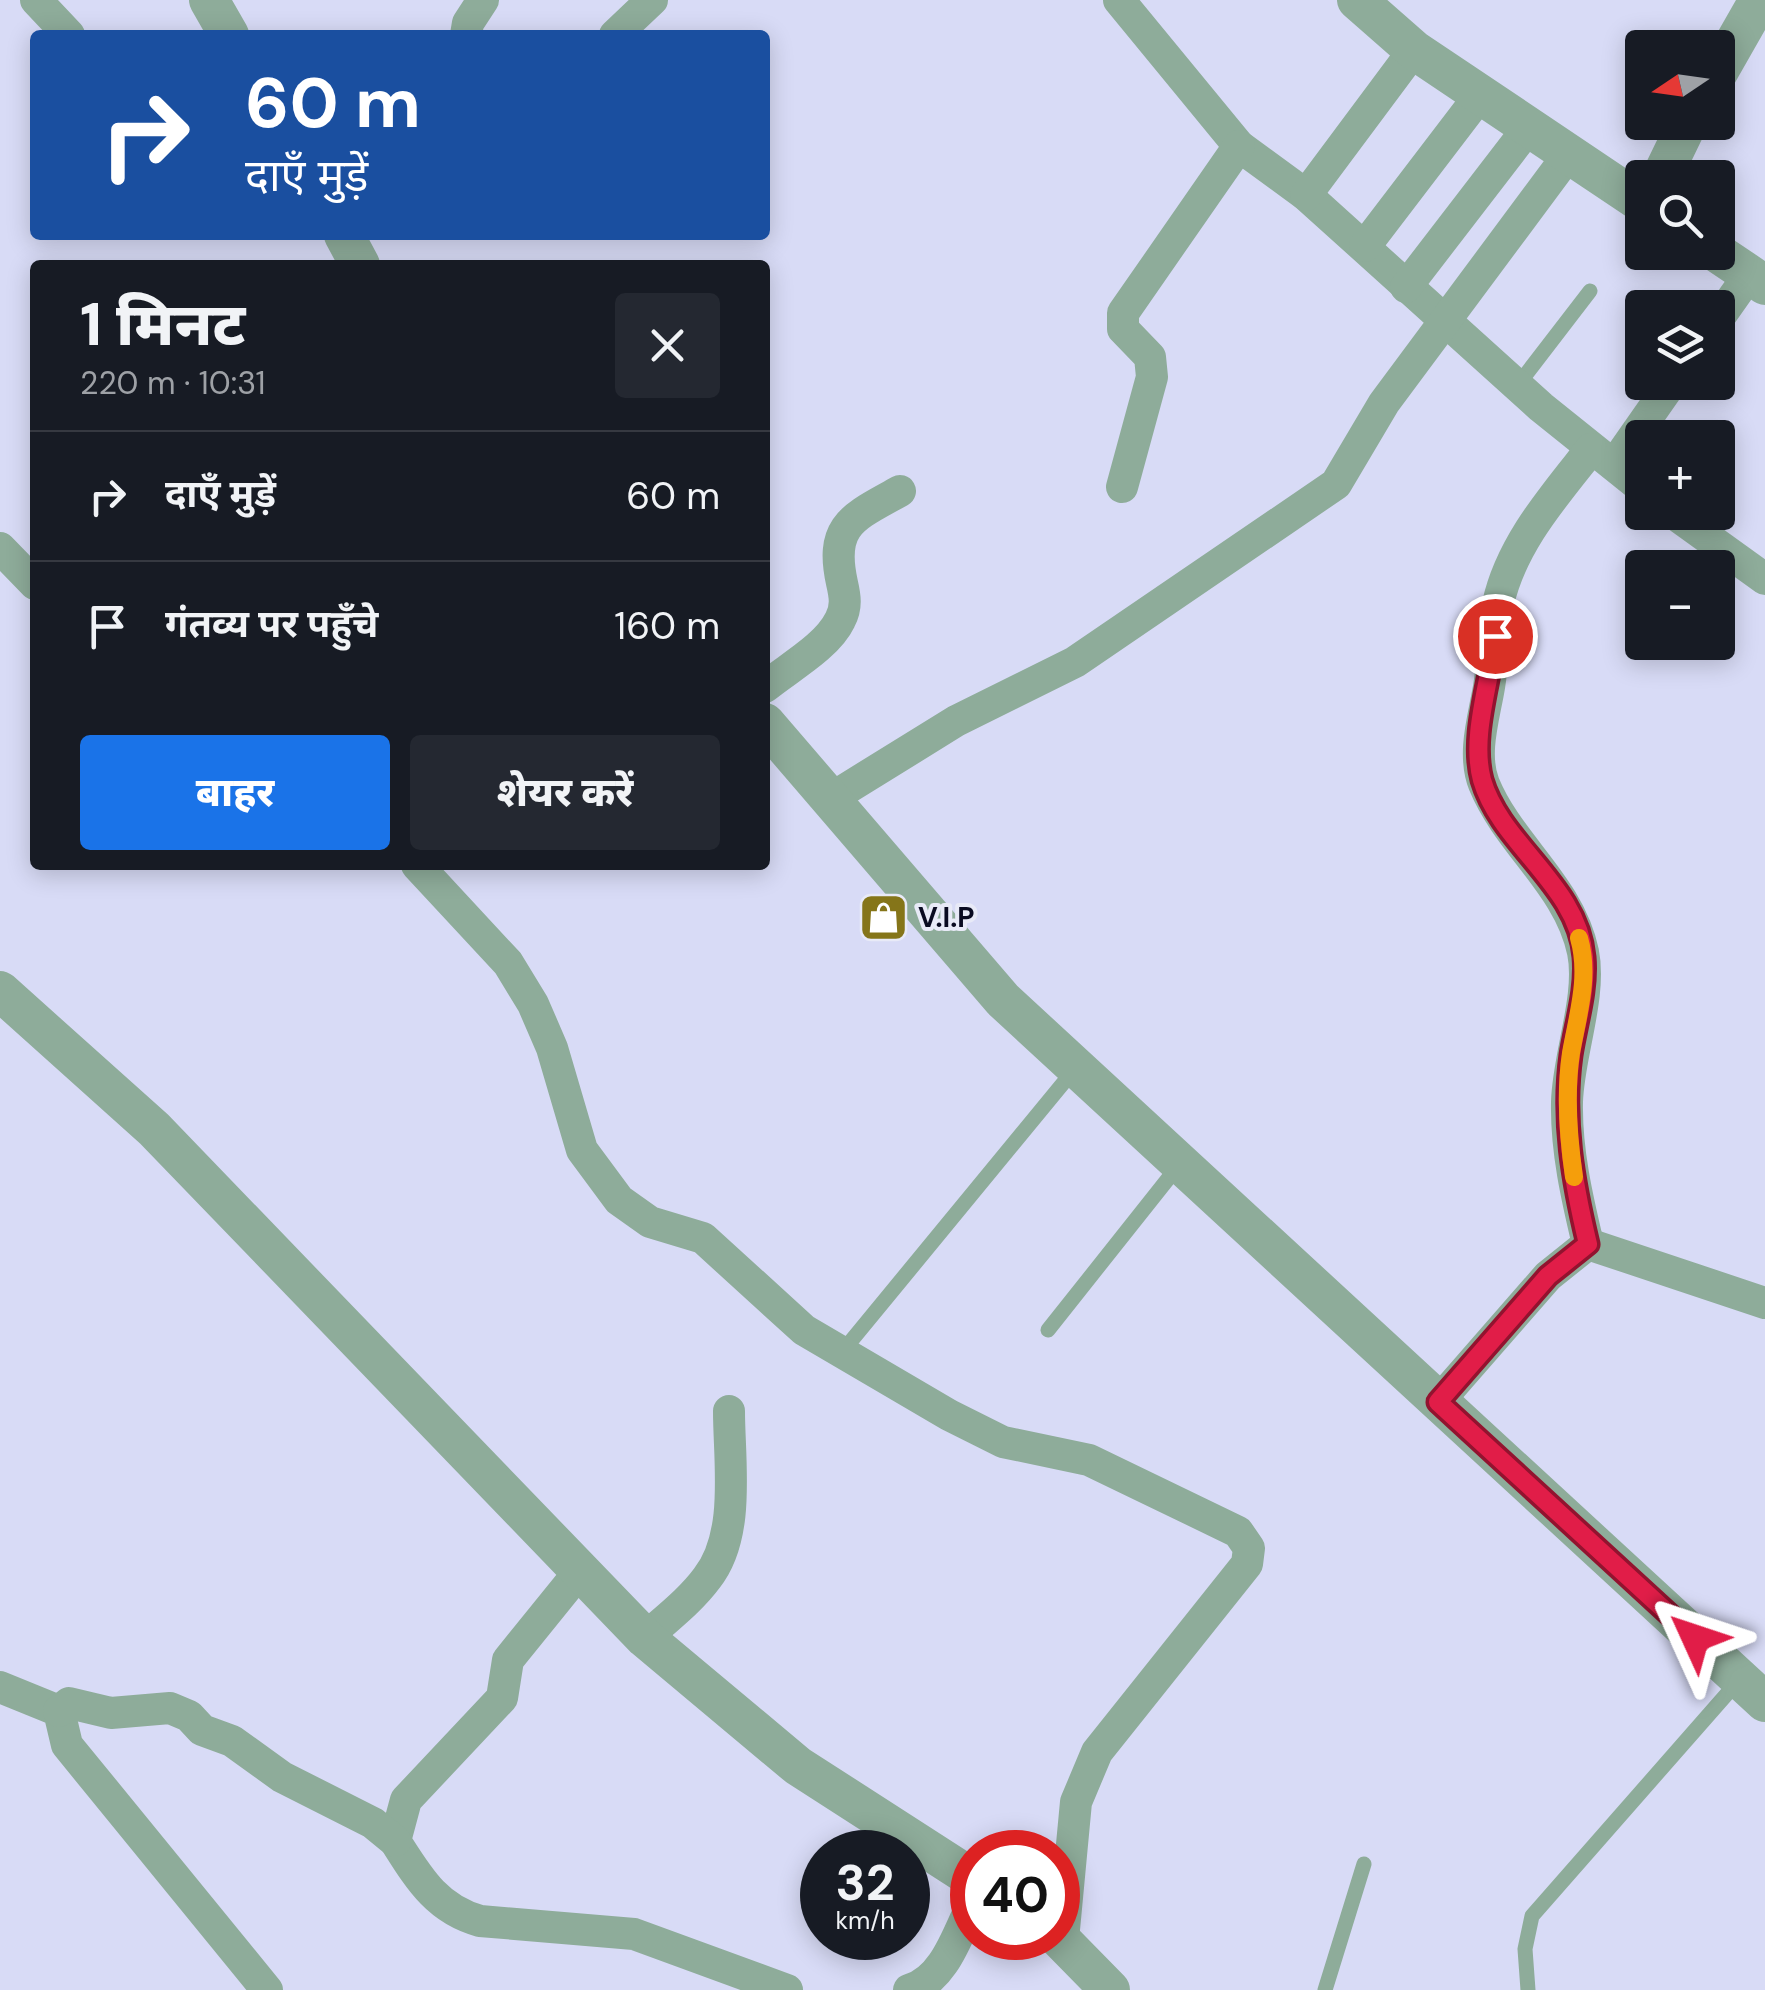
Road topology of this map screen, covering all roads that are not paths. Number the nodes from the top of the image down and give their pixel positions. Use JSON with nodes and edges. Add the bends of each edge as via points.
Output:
{"nodes":[{"id":1,"x":36,"y":0,"type":"edge"},
{"id":2,"x":209,"y":0,"type":"edge"},
{"id":3,"x":483,"y":0,"type":"edge"},
{"id":4,"x":652,"y":0,"type":"edge"},
{"id":5,"x":1119,"y":0,"type":"edge"},
{"id":6,"x":1357,"y":0,"type":"edge"},
{"id":7,"x":1759,"y":0,"type":"edge"},
{"id":8,"x":64,"y":30,"type":"edge"},
{"id":9,"x":225,"y":30,"type":"edge"},
{"id":10,"x":467,"y":30,"type":"edge"},
{"id":11,"x":621,"y":30,"type":"edge"},
{"id":12,"x":1735,"y":42,"type":"edge"},
{"id":13,"x":1414,"y":50,"type":"junction"},
{"id":14,"x":1481,"y":94,"type":"junction"},
{"id":15,"x":1529,"y":127,"type":"junction"},
{"id":16,"x":1239,"y":146,"type":"junction"},
{"id":17,"x":1569,"y":154,"type":"junction"},
{"id":18,"x":1625,"y":191,"type":"edge"},
{"id":19,"x":1306,"y":196,"type":"junction"},
{"id":20,"x":330,"y":240,"type":"edge"},
{"id":21,"x":1365,"y":246,"type":"junction"},
{"id":22,"x":354,"y":253,"type":"edge"},
{"id":23,"x":1406,"y":287,"type":"junction"},
{"id":24,"x":1590,"y":291,"type":"dead end"},
{"id":25,"x":1444,"y":320,"type":"junction"},
{"id":26,"x":1517,"y":386,"type":"junction"},
{"id":27,"x":1655,"y":400,"type":"edge"},
{"id":28,"x":1602,"y":457,"type":"junction"},
{"id":29,"x":1625,"y":475,"type":"edge"},
{"id":30,"x":1122,"y":488,"type":"dead end"},
{"id":31,"x":900,"y":491,"type":"dead end"},
{"id":32,"x":1697,"y":530,"type":"edge"},
{"id":33,"x":0,"y":548,"type":"edge"},
{"id":34,"x":1765,"y":578,"type":"edge"},
{"id":35,"x":30,"y":579,"type":"edge"},
{"id":36,"x":770,"y":683,"type":"edge"},
{"id":37,"x":770,"y":728,"type":"edge"},
{"id":38,"x":830,"y":799,"type":"junction"},
{"id":39,"x":422,"y":870,"type":"edge"},
{"id":40,"x":0,"y":991,"type":"edge"},
{"id":41,"x":1076,"y":1067,"type":"junction"},
{"id":42,"x":1181,"y":1162,"type":"junction"},
{"id":43,"x":1588,"y":1244,"type":"junction"},
{"id":44,"x":1765,"y":1303,"type":"edge"},
{"id":45,"x":1048,"y":1330,"type":"dead end"},
{"id":46,"x":842,"y":1352,"type":"junction"},
{"id":47,"x":1438,"y":1402,"type":"junction"},
{"id":48,"x":728,"y":1410,"type":"dead end"},
{"id":49,"x":580,"y":1571,"type":"junction"},
{"id":50,"x":645,"y":1638,"type":"junction"},
{"id":51,"x":0,"y":1687,"type":"edge"},
{"id":52,"x":1752,"y":1690,"type":"edge"},
{"id":53,"x":59,"y":1711,"type":"junction"},
{"id":54,"x":1073,"y":1830,"type":"edge"},
{"id":55,"x":394,"y":1841,"type":"junction"},
{"id":56,"x":950,"y":1864,"type":"edge"},
{"id":57,"x":1364,"y":1864,"type":"dead end"},
{"id":58,"x":950,"y":1948,"type":"edge"},
{"id":59,"x":1080,"y":1959,"type":"edge"},
{"id":60,"x":267,"y":1990,"type":"edge"},
{"id":61,"x":786,"y":1990,"type":"edge"},
{"id":62,"x":909,"y":1990,"type":"edge"},
{"id":63,"x":1110,"y":1990,"type":"edge"},
{"id":64,"x":1325,"y":1990,"type":"edge"},
{"id":65,"x":1528,"y":1990,"type":"edge"}],
"edges":[{"from":1,"to":8,"type":"street"},
{"from":2,"to":9,"type":"street"},
{"from":3,"to":10,"type":"street"},
{"from":4,"to":11,"type":"street"},
{"from":5,"to":16,"type":"street"},
{"from":6,"to":13,"type":"street"},
{"from":7,"to":12,"type":"street"},
{"from":13,"to":14,"type":"street"},
{"from":13,"to":19,"type":"street"},
{"from":14,"to":15,"type":"street"},
{"from":14,"to":21,"type":"street"},
{"from":15,"to":17,"type":"street"},
{"from":15,"to":23,"type":"street"},
{"from":16,"to":19,"type":"street"},
{"from":16,"to":30,"type":"street","via":[[1123,313],[1124,330],[1150,357],[1152,377]]},
{"from":17,"to":18,"type":"street"},
{"from":17,"to":25,"type":"street"},
{"from":19,"to":21,"type":"street"},
{"from":20,"to":22,"type":"street"},
{"from":21,"to":23,"type":"street"},
{"from":23,"to":25,"type":"street"},
{"from":24,"to":26,"type":"lane"},
{"from":25,"to":26,"type":"street"},
{"from":25,"to":38,"type":"street","via":[[1336,484],[1076,662],[956,720]]},
{"from":26,"to":28,"type":"street"},
{"from":27,"to":28,"type":"street"},
{"from":28,"to":29,"type":"street"},
{"from":28,"to":43,"type":"street","via":[[1540,513],[1512,563],[1498,604],[1479,742],[1482,780],[1574,922],[1584,956],[1567,1104]]},
{"from":31,"to":36,"type":"street","via":[[855,516],[839,538],[846,601],[840,622]]},
{"from":32,"to":34,"type":"street"},
{"from":33,"to":35,"type":"street"},
{"from":37,"to":38,"type":"street"},
{"from":38,"to":41,"type":"street","via":[[1003,1000]]},
{"from":39,"to":46,"type":"street","via":[[508,963],[533,1004],[582,1150],[619,1200],[650,1222],[703,1238],[771,1303]]},
{"from":40,"to":49,"type":"street","via":[[154,1129]]},
{"from":41,"to":42,"type":"street"},
{"from":41,"to":46,"type":"lane"},
{"from":42,"to":45,"type":"lane"},
{"from":42,"to":47,"type":"street"},
{"from":43,"to":44,"type":"street"},
{"from":43,"to":47,"type":"street","via":[[1548,1276]]},
{"from":46,"to":54,"type":"street","via":[[1003,1442],[1090,1460],[1238,1532],[1249,1548],[1247,1564],[1097,1752],[1076,1802]]},
{"from":47,"to":52,"type":"street"},
{"from":48,"to":50,"type":"street","via":[[729,1494],[720,1554],[696,1591]]},
{"from":49,"to":50,"type":"street"},
{"from":49,"to":55,"type":"street","via":[[508,1660],[502,1698],[406,1800]]},
{"from":50,"to":56,"type":"street","via":[[798,1766]]},
{"from":51,"to":53,"type":"street"},
{"from":52,"to":65,"type":"lane","via":[[1532,1916],[1525,1950]]},
{"from":53,"to":55,"type":"street","via":[[69,1703],[111,1712],[170,1708]]},
{"from":53,"to":60,"type":"street","via":[[67,1745]]},
{"from":55,"to":61,"type":"street","via":[[439,1903],[460,1915],[634,1934]]},
{"from":57,"to":64,"type":"lane"},
{"from":58,"to":62,"type":"street","via":[[936,1976]]},
{"from":59,"to":63,"type":"street"}]}
